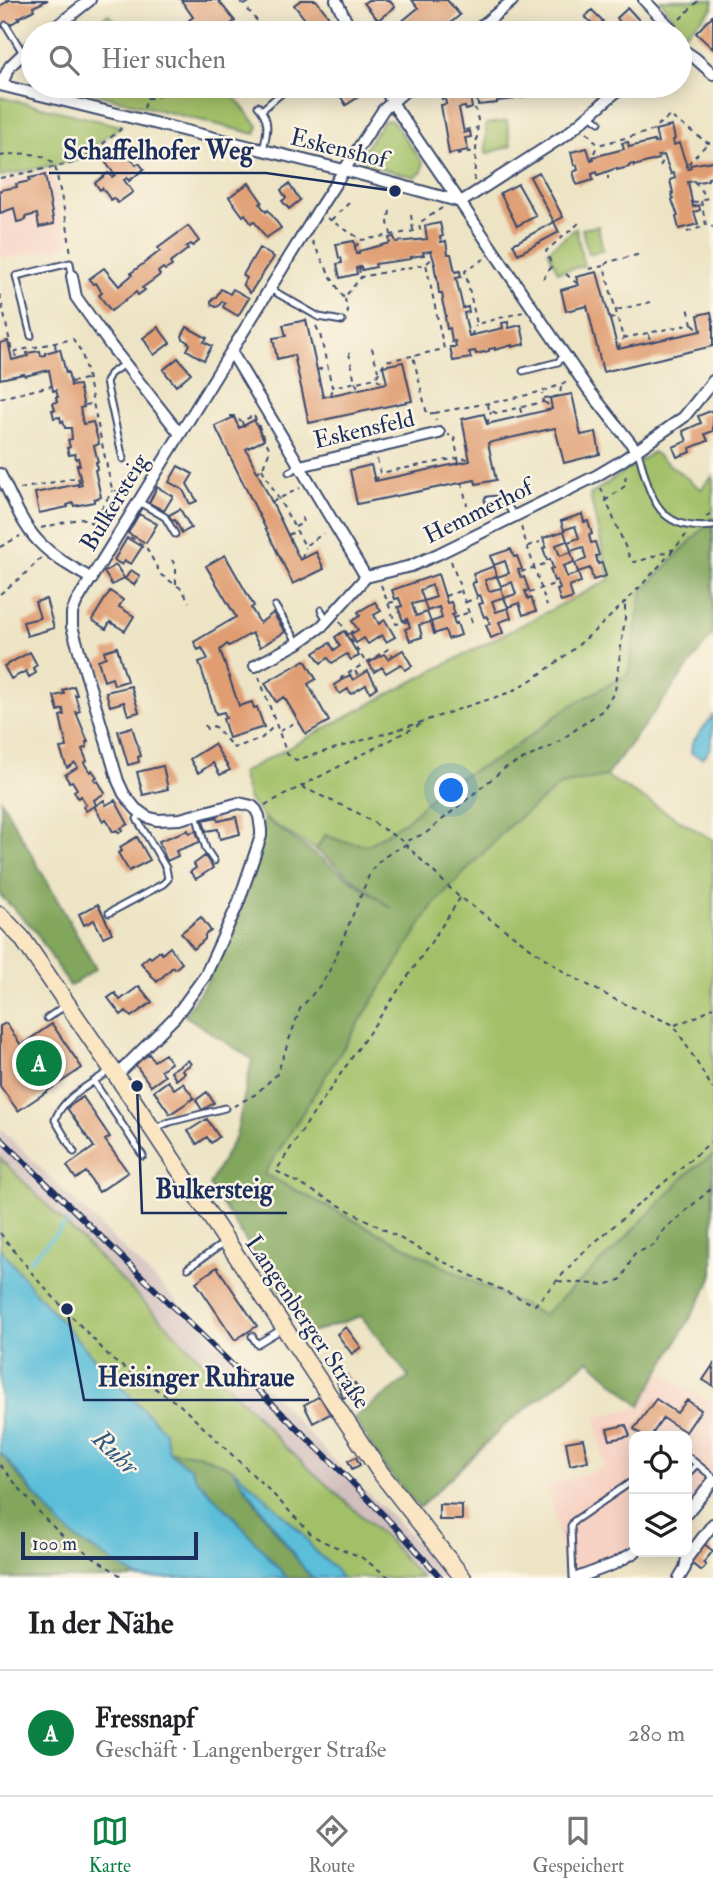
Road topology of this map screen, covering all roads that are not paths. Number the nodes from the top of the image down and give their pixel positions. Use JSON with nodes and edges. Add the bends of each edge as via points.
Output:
{"nodes":[{"id":1,"x":90,"y":0,"type":"edge"},
{"id":2,"x":336,"y":0,"type":"edge"},
{"id":3,"x":644,"y":0,"type":"edge"},
{"id":4,"x":512,"y":1,"type":"edge"},
{"id":5,"x":63,"y":21,"type":"edge"},
{"id":6,"x":346,"y":21,"type":"edge"},
{"id":7,"x":488,"y":21,"type":"edge"},
{"id":8,"x":662,"y":21,"type":"edge"},
{"id":9,"x":6,"y":26,"type":"dead end"},
{"id":10,"x":21,"y":50,"type":"edge"},
{"id":11,"x":21,"y":55,"type":"edge"},
{"id":12,"x":692,"y":56,"type":"edge"},
{"id":13,"x":713,"y":74,"type":"edge"},
{"id":14,"x":1,"y":85,"type":"edge"},
{"id":15,"x":21,"y":90,"type":"edge"},
{"id":16,"x":53,"y":98,"type":"edge"},
{"id":17,"x":274,"y":98,"type":"edge"},
{"id":18,"x":390,"y":98,"type":"edge"},
{"id":19,"x":397,"y":98,"type":"edge"},
{"id":20,"x":612,"y":98,"type":"edge"},
{"id":21,"x":392,"y":102,"type":"junction"},
{"id":22,"x":263,"y":150,"type":"junction"},
{"id":23,"x":344,"y":170,"type":"junction"},
{"id":24,"x":457,"y":201,"type":"junction"},
{"id":25,"x":72,"y":276,"type":"joint"},
{"id":26,"x":270,"y":289,"type":"junction"},
{"id":27,"x":342,"y":321,"type":"dead end"},
{"id":28,"x":31,"y":336,"type":"dead end"},
{"id":29,"x":232,"y":353,"type":"junction"},
{"id":30,"x":565,"y":355,"type":"junction"},
{"id":31,"x":125,"y":364,"type":"junction"},
{"id":32,"x":523,"y":371,"type":"dead end"},
{"id":33,"x":713,"y":380,"type":"edge"},
{"id":34,"x":439,"y":433,"type":"road end"},
{"id":35,"x":180,"y":434,"type":"junction"},
{"id":36,"x":637,"y":451,"type":"junction"},
{"id":37,"x":122,"y":459,"type":"dead end"},
{"id":38,"x":300,"y":466,"type":"junction"},
{"id":39,"x":289,"y":472,"type":"dead end"},
{"id":40,"x":0,"y":474,"type":"edge"},
{"id":41,"x":488,"y":500,"type":"dead end"},
{"id":42,"x":139,"y":502,"type":"junction"},
{"id":43,"x":516,"y":516,"type":"junction"},
{"id":44,"x":713,"y":526,"type":"edge"},
{"id":45,"x":175,"y":534,"type":"dead end"},
{"id":46,"x":371,"y":576,"type":"junction"},
{"id":47,"x":92,"y":579,"type":"junction"},
{"id":48,"x":275,"y":606,"type":"dead end"},
{"id":49,"x":321,"y":610,"type":"dead end"},
{"id":50,"x":330,"y":616,"type":"junction"},
{"id":51,"x":298,"y":643,"type":"junction"},
{"id":52,"x":255,"y":666,"type":"road end"},
{"id":53,"x":140,"y":813,"type":"junction"},
{"id":54,"x":196,"y":814,"type":"junction"},
{"id":55,"x":214,"y":861,"type":"dead end"},
{"id":56,"x":109,"y":913,"type":"dead end"},
{"id":57,"x":0,"y":917,"type":"edge"},
{"id":58,"x":67,"y":1004,"type":"junction"},
{"id":59,"x":47,"y":1018,"type":"dead end"},
{"id":60,"x":114,"y":1073,"type":"junction"},
{"id":61,"x":94,"y":1082,"type":"junction"},
{"id":62,"x":225,"y":1108,"type":"road end"},
{"id":63,"x":152,"y":1129,"type":"junction"},
{"id":64,"x":74,"y":1152,"type":"dead end"},
{"id":65,"x":143,"y":1156,"type":"dead end"},
{"id":66,"x":227,"y":1241,"type":"junction"},
{"id":67,"x":188,"y":1268,"type":"dead end"},
{"id":68,"x":284,"y":1327,"type":"junction"},
{"id":69,"x":252,"y":1336,"type":"dead end"},
{"id":70,"x":692,"y":1460,"type":"edge"},
{"id":71,"x":697,"y":1464,"type":"junction"},
{"id":72,"x":692,"y":1469,"type":"edge"},
{"id":73,"x":713,"y":1479,"type":"edge"},
{"id":74,"x":629,"y":1483,"type":"edge"},
{"id":75,"x":692,"y":1506,"type":"edge"},
{"id":76,"x":713,"y":1524,"type":"edge"},
{"id":77,"x":629,"y":1555,"type":"edge"},
{"id":78,"x":463,"y":1578,"type":"edge"},
{"id":79,"x":575,"y":1578,"type":"edge"},
{"id":80,"x":679,"y":1578,"type":"edge"}],
"edges":[{"from":1,"to":5,"type":"street"},
{"from":2,"to":6,"type":"street"},
{"from":3,"to":8,"type":"street"},
{"from":4,"to":7,"type":"street"},
{"from":9,"to":10,"type":"lane"},
{"from":11,"to":14,"type":"street","name":"Eskenshof"},
{"from":12,"to":13,"type":"street"},
{"from":14,"to":15,"type":"street","name":"Eskenshof"},
{"from":16,"to":22,"type":"street","name":"Eskenshof"},
{"from":17,"to":22,"type":"lane","via":[[260,108],[267,120]]},
{"from":18,"to":21,"type":"street"},
{"from":19,"to":21,"type":"street","name":"Bulkersteig"},
{"from":20,"to":24,"type":"street","via":[[594,118]]},
{"from":21,"to":23,"type":"street","name":"Bulkersteig"},
{"from":21,"to":24,"type":"street"},
{"from":22,"to":23,"type":"street","name":"Eskenshof"},
{"from":23,"to":24,"type":"street","name":"Eskenshof"},
{"from":23,"to":26,"type":"street","name":"Bulkersteig"},
{"from":24,"to":30,"type":"street"},
{"from":25,"to":28,"type":"lane","via":[[70,263],[16,276]]},
{"from":25,"to":31,"type":"street","via":[[76,297]]},
{"from":26,"to":27,"type":"lane","via":[[319,317]]},
{"from":26,"to":29,"type":"street","name":"Bulkersteig"},
{"from":29,"to":35,"type":"street","name":"Bulkersteig"},
{"from":29,"to":38,"type":"street","name":"Eskensfeld"},
{"from":30,"to":32,"type":"lane","via":[[558,362]]},
{"from":30,"to":36,"type":"street"},
{"from":31,"to":35,"type":"street"},
{"from":31,"to":37,"type":"lane","via":[[106,382]]},
{"from":33,"to":36,"type":"street","name":"Hemmerhof","via":[[684,417]]},
{"from":34,"to":38,"type":"street","name":"Eskensfeld"},
{"from":35,"to":42,"type":"street","name":"Bulkersteig"},
{"from":36,"to":43,"type":"street","name":"Hemmerhof"},
{"from":36,"to":44,"type":"lane","via":[[654,501],[669,518],[694,528]]},
{"from":38,"to":39,"type":"lane"},
{"from":38,"to":46,"type":"street","name":"Eskensfeld","via":[[319,508]]},
{"from":40,"to":47,"type":"street","via":[[39,542]]},
{"from":41,"to":43,"type":"lane","via":[[498,499]]},
{"from":42,"to":45,"type":"lane","via":[[165,517]]},
{"from":42,"to":47,"type":"street","name":"Bulkersteig"},
{"from":43,"to":46,"type":"street","name":"Hemmerhof","via":[[411,566]]},
{"from":46,"to":50,"type":"street"},
{"from":47,"to":53,"type":"street","name":"Bulkersteig","via":[[76,603],[72,627],[118,781]]},
{"from":48,"to":51,"type":"lane"},
{"from":49,"to":50,"type":"lane"},
{"from":50,"to":51,"type":"street"},
{"from":51,"to":52,"type":"street"},
{"from":53,"to":54,"type":"street","via":[[168,821]]},
{"from":53,"to":56,"type":"lane","via":[[137,820],[169,879]]},
{"from":54,"to":55,"type":"lane"},
{"from":54,"to":60,"type":"street","via":[[239,803],[252,806],[261,823],[261,836],[238,904],[205,976],[175,1017]]},
{"from":57,"to":58,"type":"main road","name":"Langenberger Straße","via":[[22,938]]},
{"from":58,"to":59,"type":"lane"},
{"from":58,"to":60,"type":"main road","name":"Langenberger Straße"},
{"from":60,"to":61,"type":"lane"},
{"from":60,"to":63,"type":"main road","name":"Langenberger Straße"},
{"from":61,"to":64,"type":"lane","via":[[65,1102],[55,1120]]},
{"from":61,"to":65,"type":"lane"},
{"from":62,"to":63,"type":"lane"},
{"from":63,"to":66,"type":"main road","name":"Langenberger Straße"},
{"from":66,"to":67,"type":"lane"},
{"from":66,"to":68,"type":"main road","name":"Langenberger Straße"},
{"from":68,"to":69,"type":"lane","via":[[257,1344]]},
{"from":68,"to":78,"type":"main road","name":"Langenberger Straße","via":[[380,1472]]},
{"from":70,"to":71,"type":"lane"},
{"from":71,"to":72,"type":"lane"},
{"from":71,"to":73,"type":"lane"},
{"from":73,"to":75,"type":"street"},
{"from":74,"to":79,"type":"lane","via":[[571,1526]]},
{"from":76,"to":80,"type":"street","via":[[687,1558]]},
{"from":77,"to":79,"type":"street"}]}
